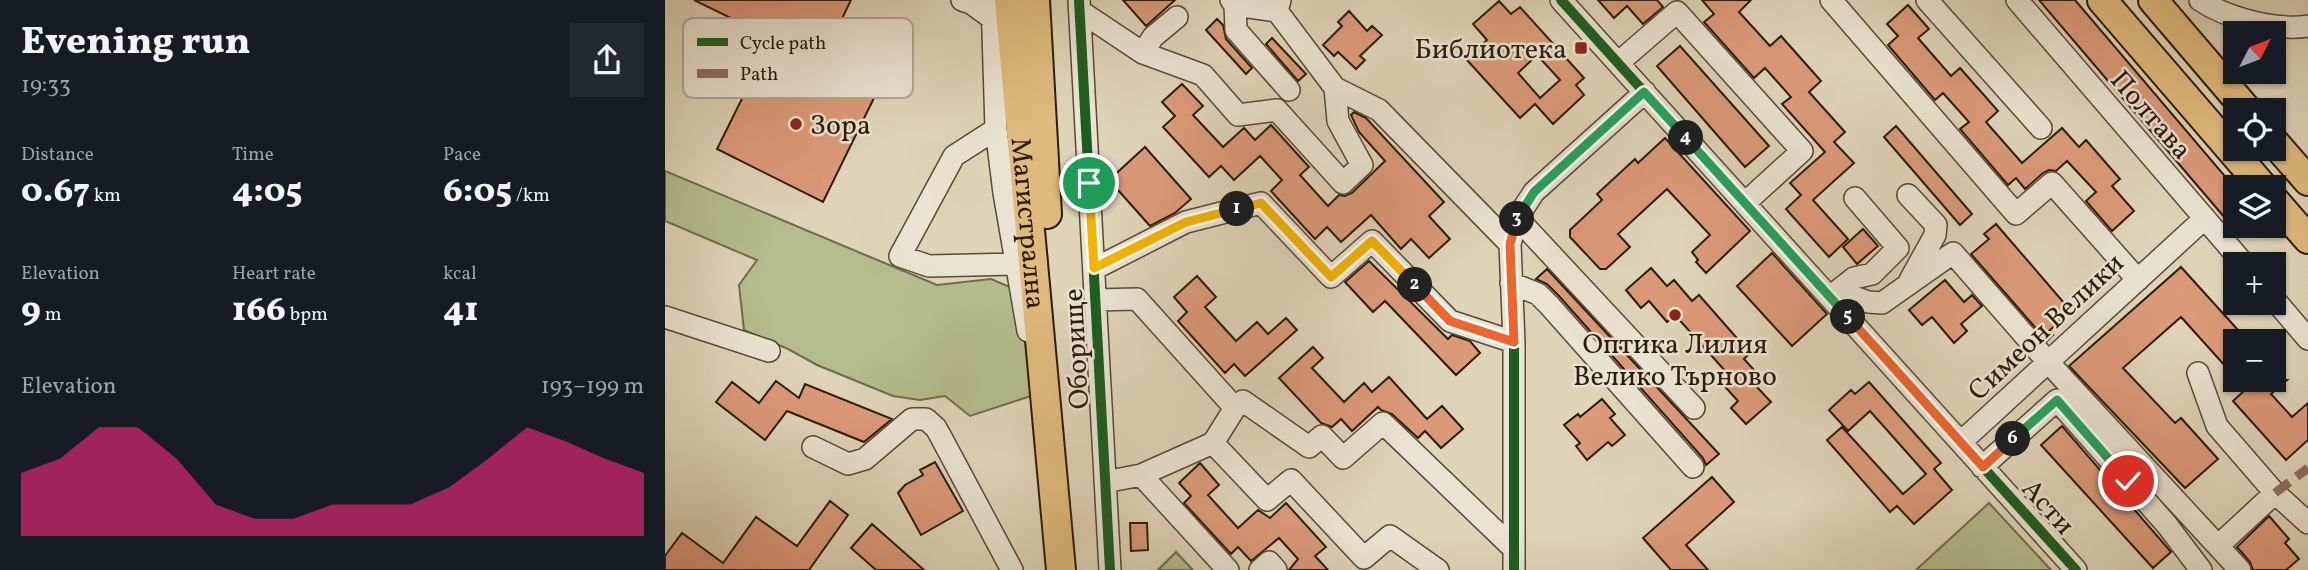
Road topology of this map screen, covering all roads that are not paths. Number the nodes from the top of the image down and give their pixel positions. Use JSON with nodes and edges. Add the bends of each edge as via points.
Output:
{"nodes":[{"id":1,"x":1035,"y":0,"type":"edge"},
{"id":2,"x":1044,"y":0,"type":"edge"},
{"id":3,"x":1561,"y":0,"type":"edge"},
{"id":4,"x":1831,"y":0,"type":"edge"},
{"id":5,"x":1927,"y":0,"type":"edge"},
{"id":6,"x":2017,"y":0,"type":"edge"},
{"id":7,"x":2102,"y":0,"type":"edge"},
{"id":8,"x":2153,"y":0,"type":"edge"},
{"id":9,"x":2200,"y":0,"type":"edge"},
{"id":10,"x":1233,"y":2,"type":"edge"},
{"id":11,"x":984,"y":4,"type":"edge"},
{"id":12,"x":1080,"y":5,"type":"edge"},
{"id":13,"x":1279,"y":6,"type":"edge"},
{"id":14,"x":1177,"y":17,"type":"dead end"},
{"id":15,"x":2308,"y":26,"type":"edge"},
{"id":16,"x":1143,"y":53,"type":"junction"},
{"id":17,"x":1618,"y":64,"type":"junction"},
{"id":18,"x":1038,"y":76,"type":"junction"},
{"id":19,"x":1335,"y":88,"type":"junction"},
{"id":20,"x":1289,"y":90,"type":"dead end"},
{"id":21,"x":1644,"y":92,"type":"junction"},
{"id":22,"x":2237,"y":98,"type":"edge"},
{"id":23,"x":2041,"y":128,"type":"dead end"},
{"id":24,"x":996,"y":129,"type":"junction"},
{"id":25,"x":2286,"y":156,"type":"edge"},
{"id":26,"x":2253,"y":175,"type":"edge"},
{"id":27,"x":2308,"y":181,"type":"edge"},
{"id":28,"x":1908,"y":195,"type":"dead end"},
{"id":29,"x":1855,"y":198,"type":"dead end"},
{"id":30,"x":1745,"y":203,"type":"junction"},
{"id":31,"x":2286,"y":214,"type":"edge"},
{"id":32,"x":1517,"y":218,"type":"junction"},
{"id":33,"x":2205,"y":218,"type":"junction"},
{"id":34,"x":2308,"y":239,"type":"edge"},
{"id":35,"x":1510,"y":244,"type":"junction"},
{"id":36,"x":2234,"y":252,"type":"edge"},
{"id":37,"x":1015,"y":264,"type":"junction"},
{"id":38,"x":1094,"y":268,"type":"junction"},
{"id":39,"x":2138,"y":280,"type":"junction"},
{"id":40,"x":1911,"y":283,"type":"junction"},
{"id":41,"x":1511,"y":284,"type":"junction"},
{"id":42,"x":1834,"y":294,"type":"junction"},
{"id":43,"x":1095,"y":300,"type":"junction"},
{"id":44,"x":2286,"y":313,"type":"edge"},
{"id":45,"x":665,"y":317,"type":"edge"},
{"id":46,"x":2308,"y":339,"type":"edge"},
{"id":47,"x":1514,"y":342,"type":"junction"},
{"id":48,"x":769,"y":351,"type":"dead end"},
{"id":49,"x":2048,"y":362,"type":"junction"},
{"id":50,"x":2198,"y":373,"type":"dead end"},
{"id":51,"x":1235,"y":408,"type":"junction"},
{"id":52,"x":1694,"y":408,"type":"dead end"},
{"id":53,"x":1049,"y":439,"type":"junction"},
{"id":54,"x":1961,"y":442,"type":"junction"},
{"id":55,"x":1213,"y":443,"type":"junction"},
{"id":56,"x":813,"y":447,"type":"dead end"},
{"id":57,"x":1693,"y":467,"type":"dead end"},
{"id":58,"x":1983,"y":467,"type":"junction"},
{"id":59,"x":1141,"y":475,"type":"junction"},
{"id":60,"x":1105,"y":482,"type":"junction"},
{"id":61,"x":2275,"y":493,"type":"junction"},
{"id":62,"x":2308,"y":523,"type":"edge"},
{"id":63,"x":2218,"y":545,"type":"junction"},
{"id":64,"x":1513,"y":548,"type":"junction"},
{"id":65,"x":1061,"y":565,"type":"edge"},
{"id":66,"x":1012,"y":569,"type":"edge"},
{"id":67,"x":1110,"y":570,"type":"edge"},
{"id":68,"x":1228,"y":570,"type":"edge"},
{"id":69,"x":1260,"y":570,"type":"edge"},
{"id":70,"x":1276,"y":570,"type":"edge"},
{"id":71,"x":1438,"y":570,"type":"edge"},
{"id":72,"x":1514,"y":570,"type":"edge"},
{"id":73,"x":2076,"y":570,"type":"edge"},
{"id":74,"x":2201,"y":570,"type":"edge"},
{"id":75,"x":2240,"y":570,"type":"edge"}],
"edges":[{"from":1,"to":18,"type":"main road"},
{"from":2,"to":18,"type":"main road"},
{"from":3,"to":17,"type":"street","name":"Симеон Велики"},
{"from":4,"to":39,"type":"street","via":[[2016,214],[2052,183]]},
{"from":5,"to":23,"type":"street"},
{"from":6,"to":33,"type":"street","name":"Полтава"},
{"from":7,"to":26,"type":"main road"},
{"from":8,"to":22,"type":"main road"},
{"from":9,"to":15,"type":"street","via":[[2223,14]]},
{"from":10,"to":13,"type":"street"},
{"from":10,"to":20,"type":"street","via":[[1236,30]]},
{"from":11,"to":24,"type":"street"},
{"from":11,"to":53,"type":"main road","name":"Магистрална"},
{"from":12,"to":16,"type":"street"},
{"from":12,"to":38,"type":"street","name":"Оборище"},
{"from":13,"to":19,"type":"street"},
{"from":14,"to":16,"type":"street","via":[[1153,37]]},
{"from":16,"to":19,"type":"street","via":[[1202,75],[1238,115],[1277,110],[1343,183],[1362,165],[1338,121]]},
{"from":17,"to":21,"type":"street","name":"Симеон Велики"},
{"from":17,"to":30,"type":"street","via":[[1677,12],[1802,151]]},
{"from":18,"to":65,"type":"main road"},
{"from":19,"to":35,"type":"street","via":[[1379,110]]},
{"from":21,"to":30,"type":"street","name":"Симеон Велики"},
{"from":21,"to":32,"type":"street","via":[[1534,192]]},
{"from":24,"to":37,"type":"street"},
{"from":24,"to":37,"type":"street","via":[[954,156],[900,256],[929,266]]},
{"from":25,"to":27,"type":"main road"},
{"from":28,"to":40,"type":"street","via":[[1936,226]]},
{"from":29,"to":42,"type":"street","via":[[1898,248],[1871,274],[1854,278]]},
{"from":30,"to":42,"type":"street","name":"Симеон Велики"},
{"from":31,"to":34,"type":"main road"},
{"from":32,"to":35,"type":"street"},
{"from":32,"to":52,"type":"street"},
{"from":33,"to":36,"type":"street","name":"Полтава"},
{"from":33,"to":39,"type":"street","name":"Симеон Велики"},
{"from":35,"to":41,"type":"street"},
{"from":37,"to":53,"type":"street"},
{"from":38,"to":43,"type":"street","name":"Оборище"},
{"from":38,"to":47,"type":"street","via":[[1186,222],[1261,203],[1331,277],[1372,241],[1450,321]]},
{"from":39,"to":49,"type":"street","name":"Симеон Велики"},
{"from":40,"to":42,"type":"street","via":[[1882,303]]},
{"from":40,"to":49,"type":"street","via":[[1953,253]]},
{"from":41,"to":47,"type":"street"},
{"from":41,"to":57,"type":"street","via":[[1538,294],[1549,305]]},
{"from":42,"to":54,"type":"street","name":"Симеон Велики"},
{"from":43,"to":51,"type":"street","via":[[1137,299]]},
{"from":43,"to":60,"type":"street","name":"Оборище"},
{"from":44,"to":46,"type":"street"},
{"from":45,"to":48,"type":"street"},
{"from":47,"to":64,"type":"street"},
{"from":49,"to":54,"type":"street","name":"Симеон Велики"},
{"from":49,"to":63,"type":"street"},
{"from":50,"to":61,"type":"street","via":[[2217,426]]},
{"from":51,"to":55,"type":"street"},
{"from":51,"to":64,"type":"street","via":[[1243,401],[1309,447],[1322,436],[1343,458],[1383,423]]},
{"from":53,"to":65,"type":"main road","name":"Магистрална"},
{"from":54,"to":58,"type":"street","name":"Асти"},
{"from":55,"to":59,"type":"street"},
{"from":55,"to":71,"type":"street","via":[[1267,500],[1291,480],[1364,558],[1389,536]]},
{"from":56,"to":66,"type":"street","via":[[848,464],[865,459],[912,419],[926,419],[941,437]]},
{"from":58,"to":73,"type":"street","name":"Асти"},
{"from":58,"to":74,"type":"street","via":[[2057,400]]},
{"from":59,"to":60,"type":"street"},
{"from":59,"to":68,"type":"street"},
{"from":60,"to":67,"type":"street","name":"Оборище"},
{"from":61,"to":62,"type":"street"},
{"from":61,"to":63,"type":"street"},
{"from":63,"to":75,"type":"street"},
{"from":64,"to":72,"type":"street"},
{"from":69,"to":70,"type":"street","via":[[1269,562]]}]}
